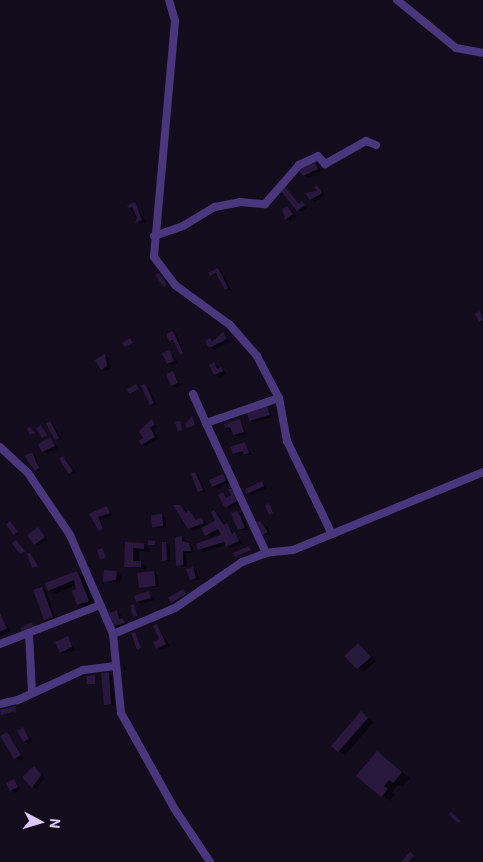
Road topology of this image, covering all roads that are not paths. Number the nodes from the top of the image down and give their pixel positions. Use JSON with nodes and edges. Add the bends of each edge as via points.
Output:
{"nodes":[{"id":1,"x":169,"y":0,"type":"edge"},
{"id":2,"x":397,"y":0,"type":"edge"},
{"id":3,"x":483,"y":53,"type":"edge"},
{"id":4,"x":376,"y":145,"type":"dead end"},
{"id":5,"x":154,"y":236,"type":"junction"},
{"id":6,"x":193,"y":394,"type":"dead end"},
{"id":7,"x":279,"y":398,"type":"junction"},
{"id":8,"x":206,"y":423,"type":"junction"},
{"id":9,"x":0,"y":447,"type":"edge"},
{"id":10,"x":3,"y":454,"type":"edge"},
{"id":11,"x":483,"y":472,"type":"edge"},
{"id":12,"x":332,"y":534,"type":"junction"},
{"id":13,"x":266,"y":553,"type":"junction"},
{"id":14,"x":100,"y":605,"type":"junction"},
{"id":15,"x":29,"y":633,"type":"junction"},
{"id":16,"x":113,"y":634,"type":"junction"},
{"id":17,"x":0,"y":644,"type":"edge"},
{"id":18,"x":114,"y":666,"type":"junction"},
{"id":19,"x":32,"y":693,"type":"junction"},
{"id":20,"x":0,"y":704,"type":"edge"},
{"id":21,"x":210,"y":862,"type":"edge"}],
"edges":[{"from":1,"to":5,"type":"street","via":[[175,21],[166,145]]},
{"from":2,"to":3,"type":"street","via":[[456,48]]},
{"from":4,"to":5,"type":"street","via":[[366,140],[326,164],[318,156],[299,165],[265,204],[240,202],[215,208],[183,226]]},
{"from":5,"to":7,"type":"street","via":[[154,257],[159,266],[175,285],[230,325],[257,356]]},
{"from":6,"to":8,"type":"street"},
{"from":7,"to":8,"type":"street"},
{"from":7,"to":12,"type":"street","via":[[287,441]]},
{"from":8,"to":13,"type":"street"},
{"from":9,"to":10,"type":"street"},
{"from":10,"to":14,"type":"street","via":[[28,473],[70,535]]},
{"from":11,"to":12,"type":"street"},
{"from":12,"to":13,"type":"street","via":[[293,550]]},
{"from":13,"to":16,"type":"street","via":[[242,562],[175,608]]},
{"from":14,"to":15,"type":"street"},
{"from":14,"to":16,"type":"street"},
{"from":15,"to":17,"type":"street"},
{"from":15,"to":19,"type":"street"},
{"from":16,"to":18,"type":"street"},
{"from":18,"to":19,"type":"street","via":[[83,670]]},
{"from":18,"to":21,"type":"street","via":[[121,713],[174,808]]},
{"from":19,"to":20,"type":"street"}]}
